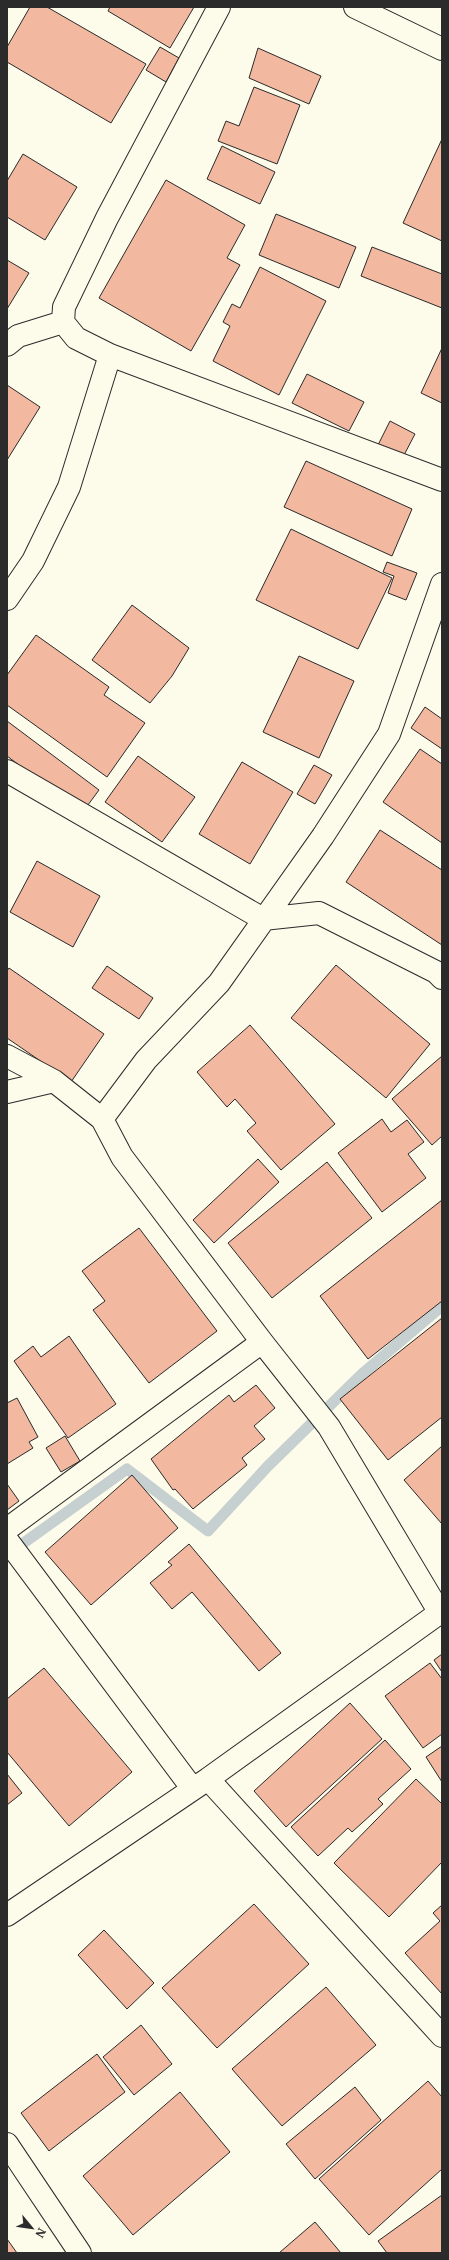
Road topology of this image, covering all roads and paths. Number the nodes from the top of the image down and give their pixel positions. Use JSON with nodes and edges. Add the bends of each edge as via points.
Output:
{"nodes":[{"id":1,"x":219,"y":7,"type":"edge"},
{"id":2,"x":355,"y":7,"type":"edge"},
{"id":3,"x":442,"y":50,"type":"edge"},
{"id":4,"x":63,"y":322,"type":"junction"},
{"id":5,"x":7,"y":345,"type":"edge"},
{"id":6,"x":110,"y":355,"type":"junction"},
{"id":7,"x":442,"y":480,"type":"edge"},
{"id":8,"x":442,"y":584,"type":"edge"},
{"id":9,"x":7,"y":599,"type":"edge"},
{"id":10,"x":434,"y":628,"type":"edge"},
{"id":11,"x":7,"y":771,"type":"edge"},
{"id":12,"x":263,"y":919,"type":"junction"},
{"id":13,"x":442,"y":978,"type":"edge"},
{"id":14,"x":7,"y":1056,"type":"edge"},
{"id":15,"x":54,"y":1081,"type":"junction"},
{"id":16,"x":7,"y":1092,"type":"edge"},
{"id":17,"x":102,"y":1119,"type":"junction"},
{"id":18,"x":262,"y":1342,"type":"junction"},
{"id":19,"x":7,"y":1529,"type":"edge"},
{"id":20,"x":7,"y":1540,"type":"edge"},
{"id":21,"x":441,"y":1612,"type":"edge"},
{"id":22,"x":200,"y":1784,"type":"junction"},
{"id":23,"x":7,"y":1915,"type":"edge"},
{"id":24,"x":442,"y":2036,"type":"edge"},
{"id":25,"x":7,"y":2144,"type":"edge"},
{"id":26,"x":80,"y":2253,"type":"edge"}],
"edges":[{"from":1,"to":4,"type":"street","via":[[100,232],[64,307]]},
{"from":2,"to":3,"type":"street"},
{"from":4,"to":5,"type":"street","via":[[18,336]]},
{"from":4,"to":6,"type":"street","via":[[76,338]]},
{"from":6,"to":7,"type":"street"},
{"from":6,"to":9,"type":"street","via":[[69,487],[33,561]]},
{"from":8,"to":10,"type":"street"},
{"from":10,"to":12,"type":"street","via":[[389,734],[322,836]]},
{"from":11,"to":12,"type":"street"},
{"from":12,"to":13,"type":"street","via":[[319,913],[436,972]]},
{"from":12,"to":17,"type":"street","via":[[219,983],[146,1060]]},
{"from":14,"to":15,"type":"street"},
{"from":15,"to":16,"type":"street"},
{"from":15,"to":17,"type":"street"},
{"from":17,"to":18,"type":"street","via":[[122,1157]]},
{"from":18,"to":19,"type":"street"},
{"from":18,"to":21,"type":"street","via":[[329,1427]]},
{"from":20,"to":22,"type":"street"},
{"from":21,"to":22,"type":"street"},
{"from":22,"to":23,"type":"street"},
{"from":22,"to":24,"type":"street"},
{"from":25,"to":26,"type":"street"}]}
